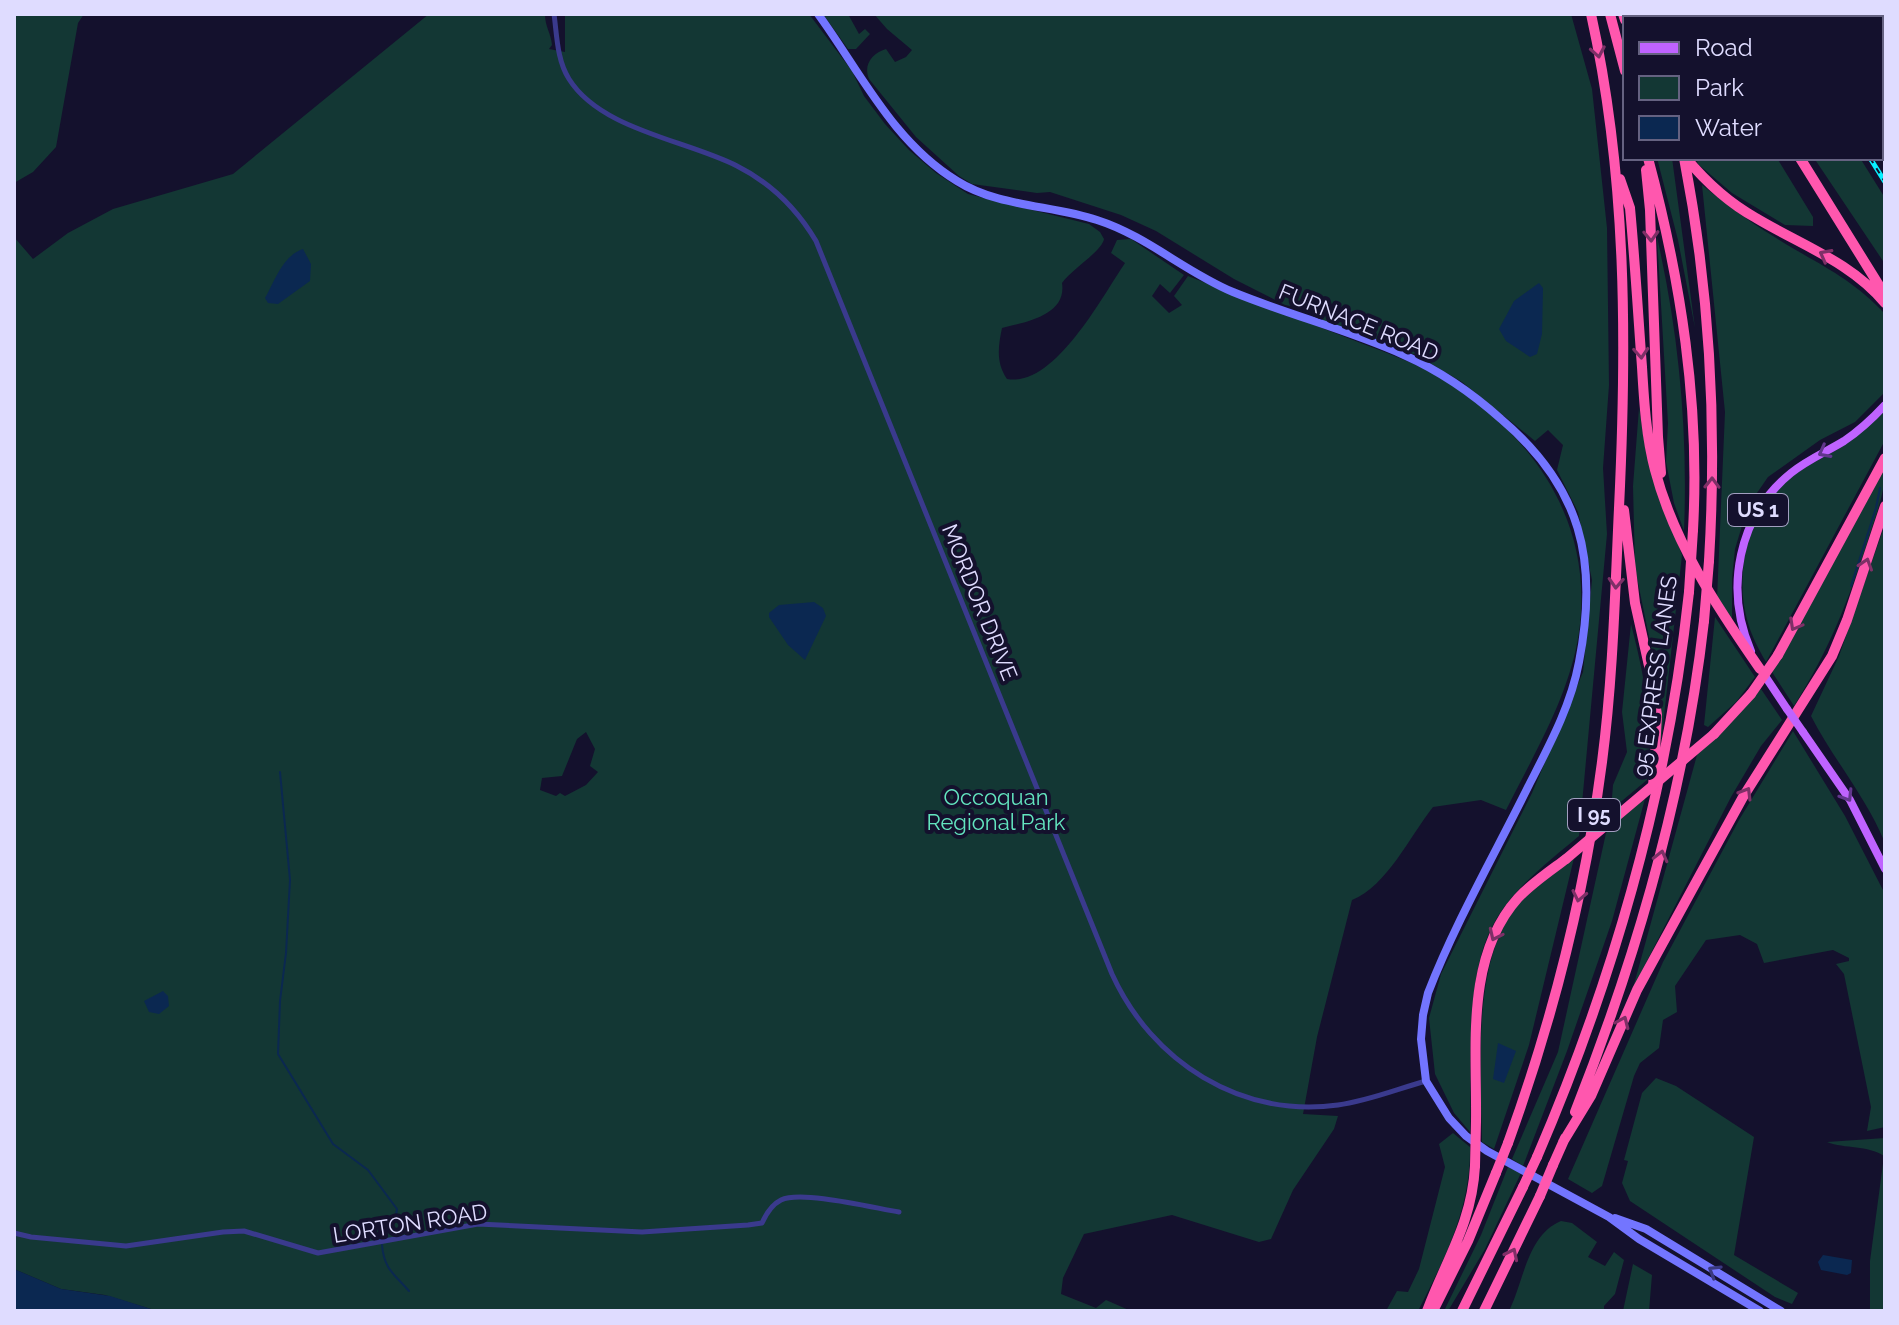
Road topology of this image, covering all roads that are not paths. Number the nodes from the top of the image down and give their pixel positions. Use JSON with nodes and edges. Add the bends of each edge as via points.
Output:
{"nodes":[{"id":1,"x":554,"y":14,"type":"edge"},
{"id":2,"x":818,"y":14,"type":"edge"},
{"id":3,"x":1591,"y":14,"type":"edge"},
{"id":4,"x":1610,"y":14,"type":"edge"},
{"id":5,"x":1623,"y":63,"type":"edge"},
{"id":6,"x":1646,"y":160,"type":"edge"},
{"id":7,"x":1647,"y":160,"type":"edge"},
{"id":8,"x":1685,"y":160,"type":"edge"},
{"id":9,"x":1687,"y":160,"type":"edge"},
{"id":10,"x":1801,"y":160,"type":"edge"},
{"id":11,"x":1615,"y":166,"type":"junction"},
{"id":12,"x":1885,"y":295,"type":"edge"},
{"id":13,"x":1885,"y":303,"type":"edge"},
{"id":14,"x":1885,"y":405,"type":"edge"},
{"id":15,"x":1885,"y":458,"type":"edge"},
{"id":16,"x":1621,"y":477,"type":"junction"},
{"id":17,"x":1885,"y":506,"type":"edge"},
{"id":18,"x":1676,"y":529,"type":"junction"},
{"id":19,"x":1760,"y":669,"type":"junction"},
{"id":20,"x":1649,"y":832,"type":"junction"},
{"id":21,"x":1885,"y":869,"type":"edge"},
{"id":22,"x":1426,"y":1081,"type":"junction"},
{"id":23,"x":1563,"y":1142,"type":"junction"},
{"id":24,"x":899,"y":1212,"type":"dead end"},
{"id":25,"x":1609,"y":1217,"type":"junction"},
{"id":26,"x":14,"y":1233,"type":"edge"},
{"id":27,"x":1752,"y":1294,"type":"junction"},
{"id":28,"x":1747,"y":1303,"type":"junction"},
{"id":29,"x":1427,"y":1311,"type":"edge"},
{"id":30,"x":1433,"y":1311,"type":"edge"},
{"id":31,"x":1462,"y":1311,"type":"edge"},
{"id":32,"x":1484,"y":1311,"type":"edge"},
{"id":33,"x":1760,"y":1311,"type":"edge"},
{"id":34,"x":1781,"y":1311,"type":"edge"}],
"edges":[{"from":1,"to":22,"type":"street","name":"MORDOR DRIVE","via":[[561,63],[594,106],[747,171],[784,199],[816,241],[1107,960],[1142,1025],[1198,1075],[1267,1102],[1334,1105]]},
{"from":2,"to":22,"type":"main road","name":"FURNACE ROAD","via":[[889,120],[957,181],[981,193],[1114,226],[1218,285],[1421,363],[1506,423],[1559,483],[1576,521],[1585,564],[1579,666],[1555,734],[1428,993],[1421,1027]]},
{"from":3,"to":11,"type":"highway","number":"I 95","one_way":true},
{"from":4,"to":5,"type":"highway"},
{"from":6,"to":18,"type":"highway","one_way":true,"via":[[1659,458]]},
{"from":7,"to":20,"type":"highway","name":"95 EXPRESS LANES","bridge":true,"via":[[1673,257],[1688,349],[1694,436],[1689,592]]},
{"from":23,"to":8,"type":"highway","one_way":true,"bridge":true,"via":[[1661,859],[1687,738],[1704,621],[1712,391]]},
{"from":13,"to":9,"type":"highway","one_way":true,"via":[[1851,271],[1742,210]]},
{"from":10,"to":12,"type":"highway"},
{"from":11,"to":16,"type":"highway","number":"I 95","via":[[1625,340]]},
{"from":11,"to":18,"type":"highway","one_way":true,"via":[[1630,208],[1648,437]]},
{"from":14,"to":19,"type":"main road","number":"US 1","one_way":true,"via":[[1849,438],[1780,482],[1749,528],[1737,598]]},
{"from":15,"to":29,"type":"highway","one_way":true,"bridge":true,"via":[[1778,655],[1751,694],[1714,734],[1521,894],[1505,915],[1487,954],[1478,995],[1472,1195]]},
{"from":16,"to":20,"type":"highway","via":[[1631,577],[1657,715]]},
{"from":16,"to":30,"type":"highway","number":"I 95","one_way":true,"bridge":true,"via":[[1610,682],[1591,837],[1561,975],[1508,1143]]},
{"from":23,"to":17,"type":"highway","one_way":true,"via":[[1591,1096],[1671,927],[1743,797],[1832,656]]},
{"from":18,"to":19,"type":"highway","via":[[1718,609]]},
{"from":19,"to":21,"type":"main road","number":"US 1","one_way":true,"bridge":true,"via":[[1859,814]]},
{"from":20,"to":31,"type":"highway","name":"95 EXPRESS LANES","bridge":true,"via":[[1618,943],[1563,1096]]},
{"from":22,"to":25,"type":"main road","name":"FURNACE ROAD","via":[[1449,1118],[1476,1144]]},
{"from":32,"to":23,"type":"highway","one_way":true,"bridge":true},
{"from":24,"to":26,"type":"street","name":"LORTON ROAD","via":[[797,1196],[781,1200],[762,1223],[748,1225],[642,1232],[478,1224],[318,1253],[244,1231],[126,1246]]},
{"from":27,"to":25,"type":"main road","name":"FURNACE ROAD","one_way":true,"via":[[1646,1229]]},
{"from":25,"to":28,"type":"main road","name":"FURNACE ROAD"},
{"from":27,"to":28,"type":"main road"},
{"from":27,"to":34,"type":"main road","name":"FURNACE ROAD"},
{"from":28,"to":33,"type":"main road","name":"FURNACE ROAD"}]}
